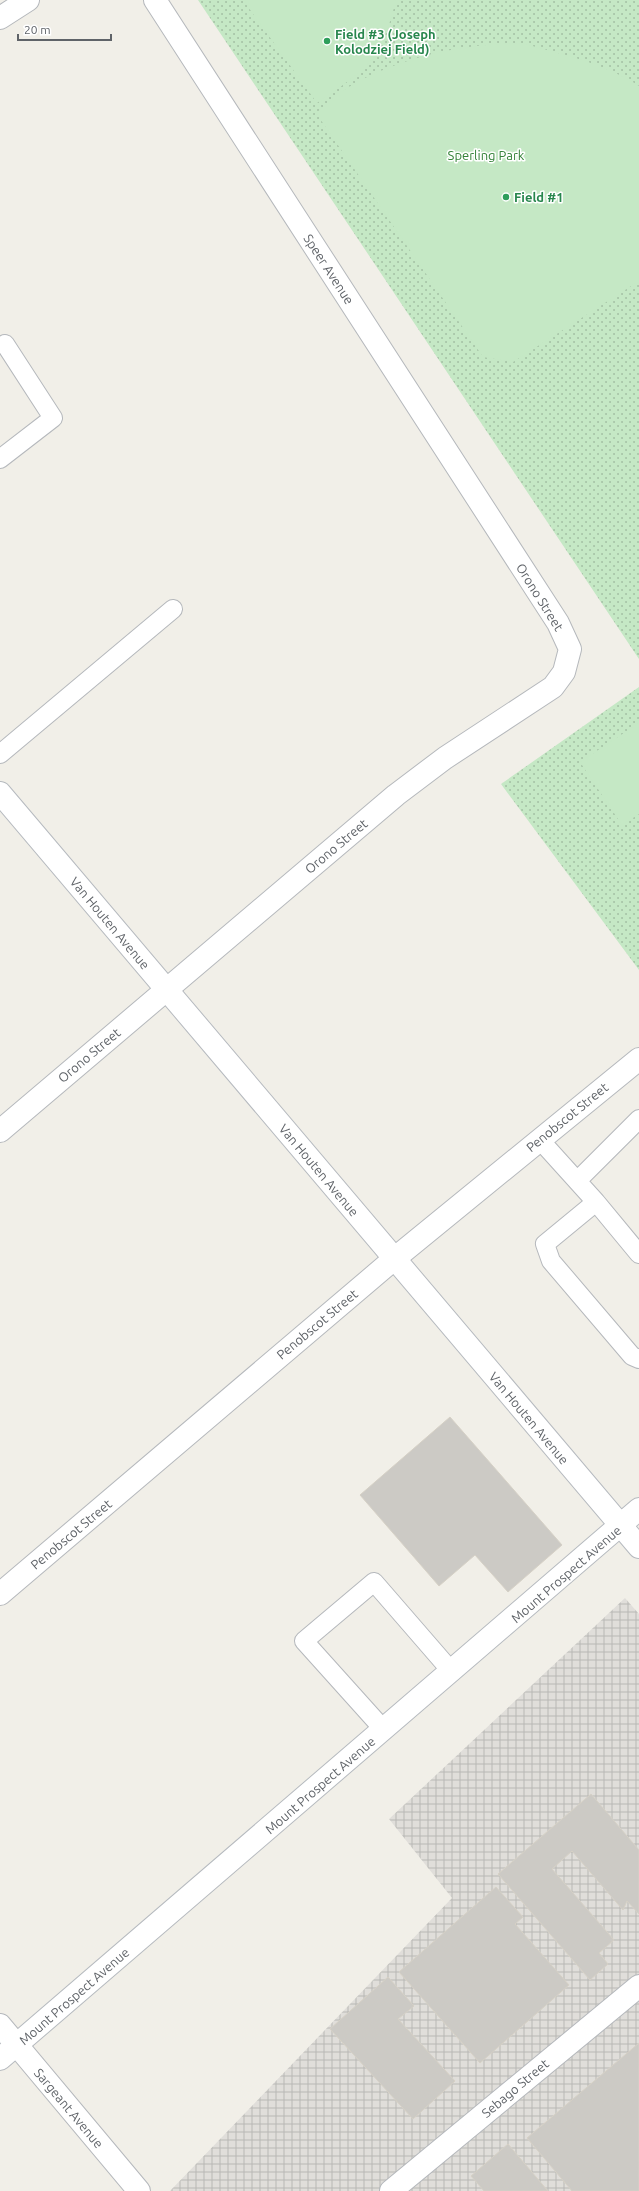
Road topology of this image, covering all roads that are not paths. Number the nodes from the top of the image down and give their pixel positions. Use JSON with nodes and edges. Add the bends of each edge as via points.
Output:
{"nodes":[{"id":1,"x":28,"y":0,"type":"edge"},
{"id":2,"x":155,"y":0,"type":"edge"},
{"id":3,"x":0,"y":18,"type":"edge"},
{"id":4,"x":5,"y":344,"type":"dead end"},
{"id":5,"x":0,"y":460,"type":"edge"},
{"id":6,"x":503,"y":539,"type":"joint"},
{"id":7,"x":173,"y":609,"type":"dead end"},
{"id":8,"x":0,"y":754,"type":"edge"},
{"id":9,"x":0,"y":793,"type":"edge"},
{"id":10,"x":166,"y":990,"type":"junction"},
{"id":11,"x":639,"y":1059,"type":"edge"},
{"id":12,"x":639,"y":1119,"type":"edge"},
{"id":13,"x":0,"y":1131,"type":"edge"},
{"id":14,"x":540,"y":1140,"type":"junction"},
{"id":15,"x":577,"y":1181,"type":"junction"},
{"id":16,"x":596,"y":1202,"type":"junction"},
{"id":17,"x":639,"y":1254,"type":"edge"},
{"id":18,"x":394,"y":1259,"type":"junction"},
{"id":19,"x":639,"y":1359,"type":"edge"},
{"id":20,"x":639,"y":1509,"type":"edge"},
{"id":21,"x":621,"y":1526,"type":"junction"},
{"id":22,"x":639,"y":1547,"type":"edge"},
{"id":23,"x":0,"y":1594,"type":"edge"},
{"id":24,"x":452,"y":1672,"type":"junction"},
{"id":25,"x":384,"y":1730,"type":"junction"},
{"id":26,"x":639,"y":1986,"type":"edge"},
{"id":27,"x":0,"y":2025,"type":"edge"},
{"id":28,"x":16,"y":2045,"type":"junction"},
{"id":29,"x":0,"y":2059,"type":"edge"},
{"id":30,"x":139,"y":2191,"type":"edge"},
{"id":31,"x":391,"y":2191,"type":"edge"}],
"edges":[{"from":1,"to":3,"type":"street"},
{"from":2,"to":6,"type":"street","name":"Speer Avenue"},
{"from":4,"to":5,"type":"lane","via":[[53,418]]},
{"from":6,"to":10,"type":"street","name":"Orono Street","via":[[558,623],[570,649],[564,672],[557,682],[445,758],[396,795]]},
{"from":7,"to":8,"type":"lane"},
{"from":9,"to":10,"type":"street","name":"Van Houten Avenue"},
{"from":10,"to":13,"type":"street","name":"Orono Street"},
{"from":10,"to":18,"type":"street","name":"Van Houten Avenue"},
{"from":11,"to":14,"type":"street","name":"Penobscot Street"},
{"from":12,"to":15,"type":"lane"},
{"from":14,"to":15,"type":"lane"},
{"from":14,"to":18,"type":"street","name":"Penobscot Street"},
{"from":15,"to":16,"type":"lane"},
{"from":16,"to":17,"type":"lane"},
{"from":16,"to":19,"type":"lane","via":[[545,1244],[551,1261],[632,1356]]},
{"from":18,"to":21,"type":"street","name":"Van Houten Avenue"},
{"from":18,"to":23,"type":"street","name":"Penobscot Street"},
{"from":20,"to":21,"type":"street","name":"Mount Prospect Avenue"},
{"from":21,"to":22,"type":"street","name":"Van Houten Avenue"},
{"from":21,"to":24,"type":"street","name":"Mount Prospect Avenue"},
{"from":24,"to":25,"type":"street","name":"Mount Prospect Avenue"},
{"from":24,"to":25,"type":"lane","via":[[374,1582],[304,1641]]},
{"from":25,"to":28,"type":"street","name":"Mount Prospect Avenue"},
{"from":26,"to":31,"type":"street","name":"Sebago Street"},
{"from":27,"to":28,"type":"street","name":"Sargeant Avenue"},
{"from":28,"to":29,"type":"street","name":"Mount Prospect Avenue"},
{"from":28,"to":30,"type":"street","name":"Sargeant Avenue"}]}
